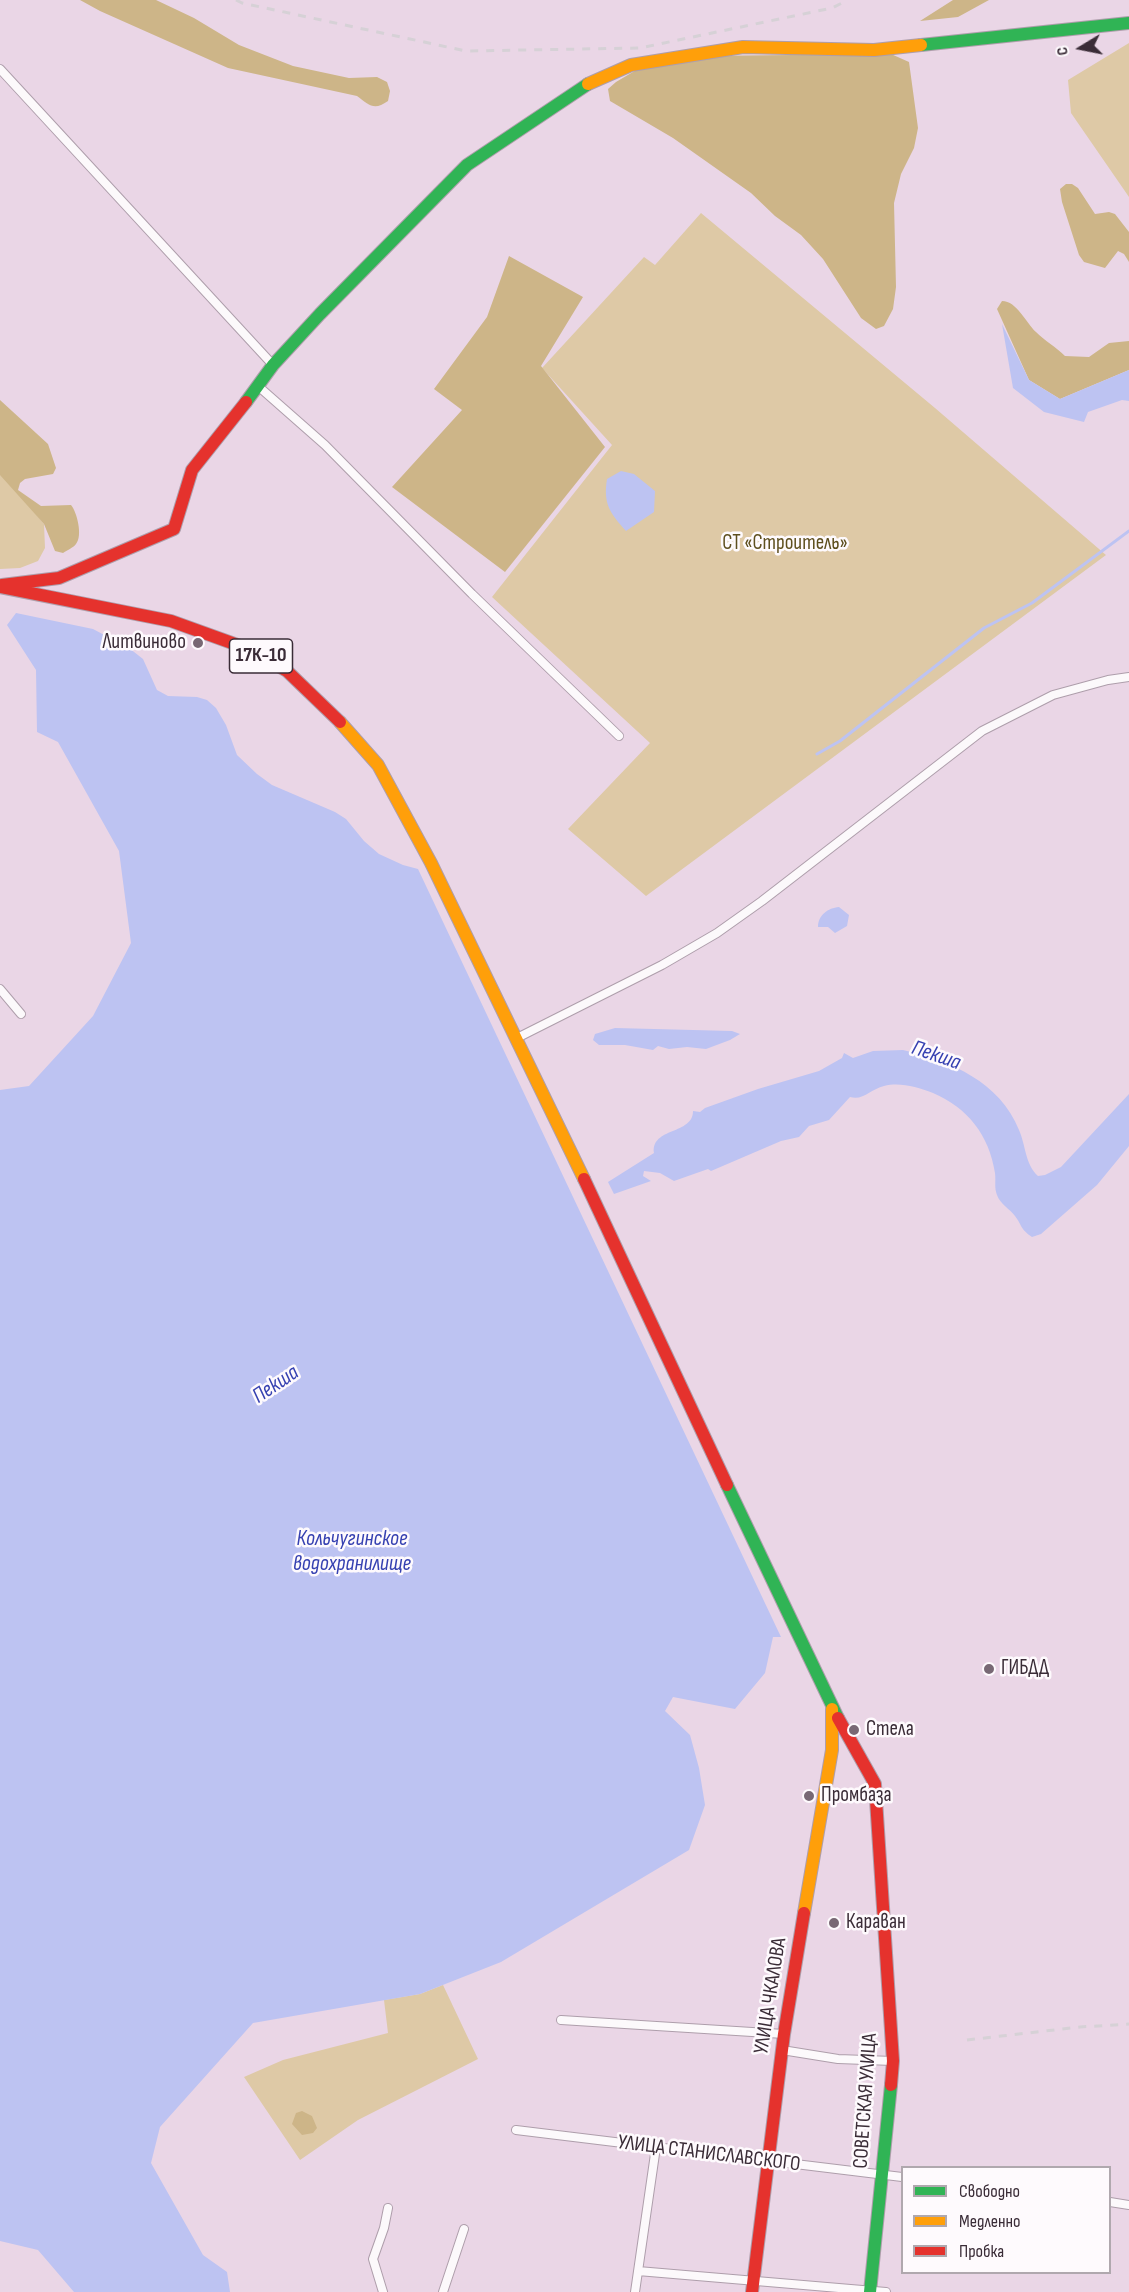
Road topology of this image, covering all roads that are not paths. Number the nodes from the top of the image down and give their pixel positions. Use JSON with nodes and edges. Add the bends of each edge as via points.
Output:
{"nodes":[{"id":1,"x":1129,"y":23,"type":"edge"},
{"id":2,"x":0,"y":69,"type":"edge"},
{"id":3,"x":273,"y":365,"type":"junction"},
{"id":4,"x":258,"y":386,"type":"junction"},
{"id":5,"x":0,"y":586,"type":"edge"},
{"id":6,"x":1129,"y":677,"type":"edge"},
{"id":7,"x":619,"y":736,"type":"dead end"},
{"id":8,"x":0,"y":989,"type":"edge"},
{"id":9,"x":21,"y":1014,"type":"dead end"},
{"id":10,"x":517,"y":1038,"type":"junction"},
{"id":11,"x":832,"y":1707,"type":"junction"},
{"id":12,"x":561,"y":2020,"type":"dead end"},
{"id":13,"x":784,"y":2034,"type":"junction"},
{"id":14,"x":782,"y":2050,"type":"junction"},
{"id":15,"x":893,"y":2061,"type":"junction"},
{"id":16,"x":516,"y":2130,"type":"dead end"},
{"id":17,"x":656,"y":2147,"type":"junction"},
{"id":18,"x":768,"y":2161,"type":"junction"},
{"id":19,"x":882,"y":2175,"type":"junction"},
{"id":20,"x":901,"y":2177,"type":"edge"},
{"id":21,"x":1111,"y":2202,"type":"edge"},
{"id":22,"x":1129,"y":2205,"type":"edge"},
{"id":23,"x":388,"y":2208,"type":"dead end"},
{"id":24,"x":464,"y":2229,"type":"dead end"},
{"id":25,"x":638,"y":2271,"type":"junction"},
{"id":26,"x":752,"y":2286,"type":"edge"},
{"id":27,"x":870,"y":2291,"type":"edge"},
{"id":28,"x":383,"y":2292,"type":"edge"},
{"id":29,"x":443,"y":2292,"type":"edge"},
{"id":30,"x":635,"y":2292,"type":"edge"},
{"id":31,"x":886,"y":2292,"type":"edge"}],
"edges":[{"from":1,"to":3,"type":"main road","via":[[874,50],[743,47],[631,65],[580,88],[467,165]]},
{"from":2,"to":3,"type":"street"},
{"from":3,"to":4,"type":"main road"},
{"from":4,"to":5,"type":"main road","via":[[192,470],[174,529],[60,578]]},
{"from":4,"to":7,"type":"street","via":[[325,445]]},
{"from":5,"to":10,"type":"main road","name":"СОВЕТСКАЯ УЛИЦА","number":"17К-10","via":[[171,621],[246,648],[287,671],[329,709],[378,765],[431,862]]},
{"from":6,"to":10,"type":"street","via":[[1053,695],[982,731],[717,933]]},
{"from":8,"to":9,"type":"street"},
{"from":10,"to":11,"type":"main road","name":"СОВЕТСКАЯ УЛИЦА"},
{"from":11,"to":13,"type":"main road","name":"УЛИЦА ЧКАЛОВА","via":[[832,1750]]},
{"from":11,"to":15,"type":"main road","name":"СОВЕТСКАЯ УЛИЦА","via":[[875,1784]]},
{"from":12,"to":13,"type":"street"},
{"from":13,"to":14,"type":"main road","name":"УЛИЦА ЧКАЛОВА"},
{"from":14,"to":15,"type":"street","via":[[838,2059]]},
{"from":14,"to":18,"type":"main road","name":"УЛИЦА ЧКАЛОВА"},
{"from":15,"to":19,"type":"main road","name":"СОВЕТСКАЯ УЛИЦА"},
{"from":16,"to":17,"type":"street","name":"УЛИЦА СТАНИСЛАВСКОГО"},
{"from":17,"to":18,"type":"street","name":"УЛИЦА СТАНИСЛАВСКОГО"},
{"from":17,"to":25,"type":"street"},
{"from":18,"to":19,"type":"street","name":"УЛИЦА СТАНИСЛАВСКОГО"},
{"from":18,"to":26,"type":"main road","name":"УЛИЦА ЧКАЛОВА"},
{"from":19,"to":20,"type":"street","name":"УЛИЦА СТАНИСЛАВСКОГО"},
{"from":19,"to":27,"type":"main road","name":"СОВЕТСКАЯ УЛИЦА"},
{"from":21,"to":22,"type":"street"},
{"from":23,"to":28,"type":"street","via":[[373,2259]]},
{"from":24,"to":29,"type":"street"},
{"from":25,"to":26,"type":"street"},
{"from":25,"to":30,"type":"street"},
{"from":26,"to":27,"type":"street"},
{"from":27,"to":31,"type":"street"}]}
